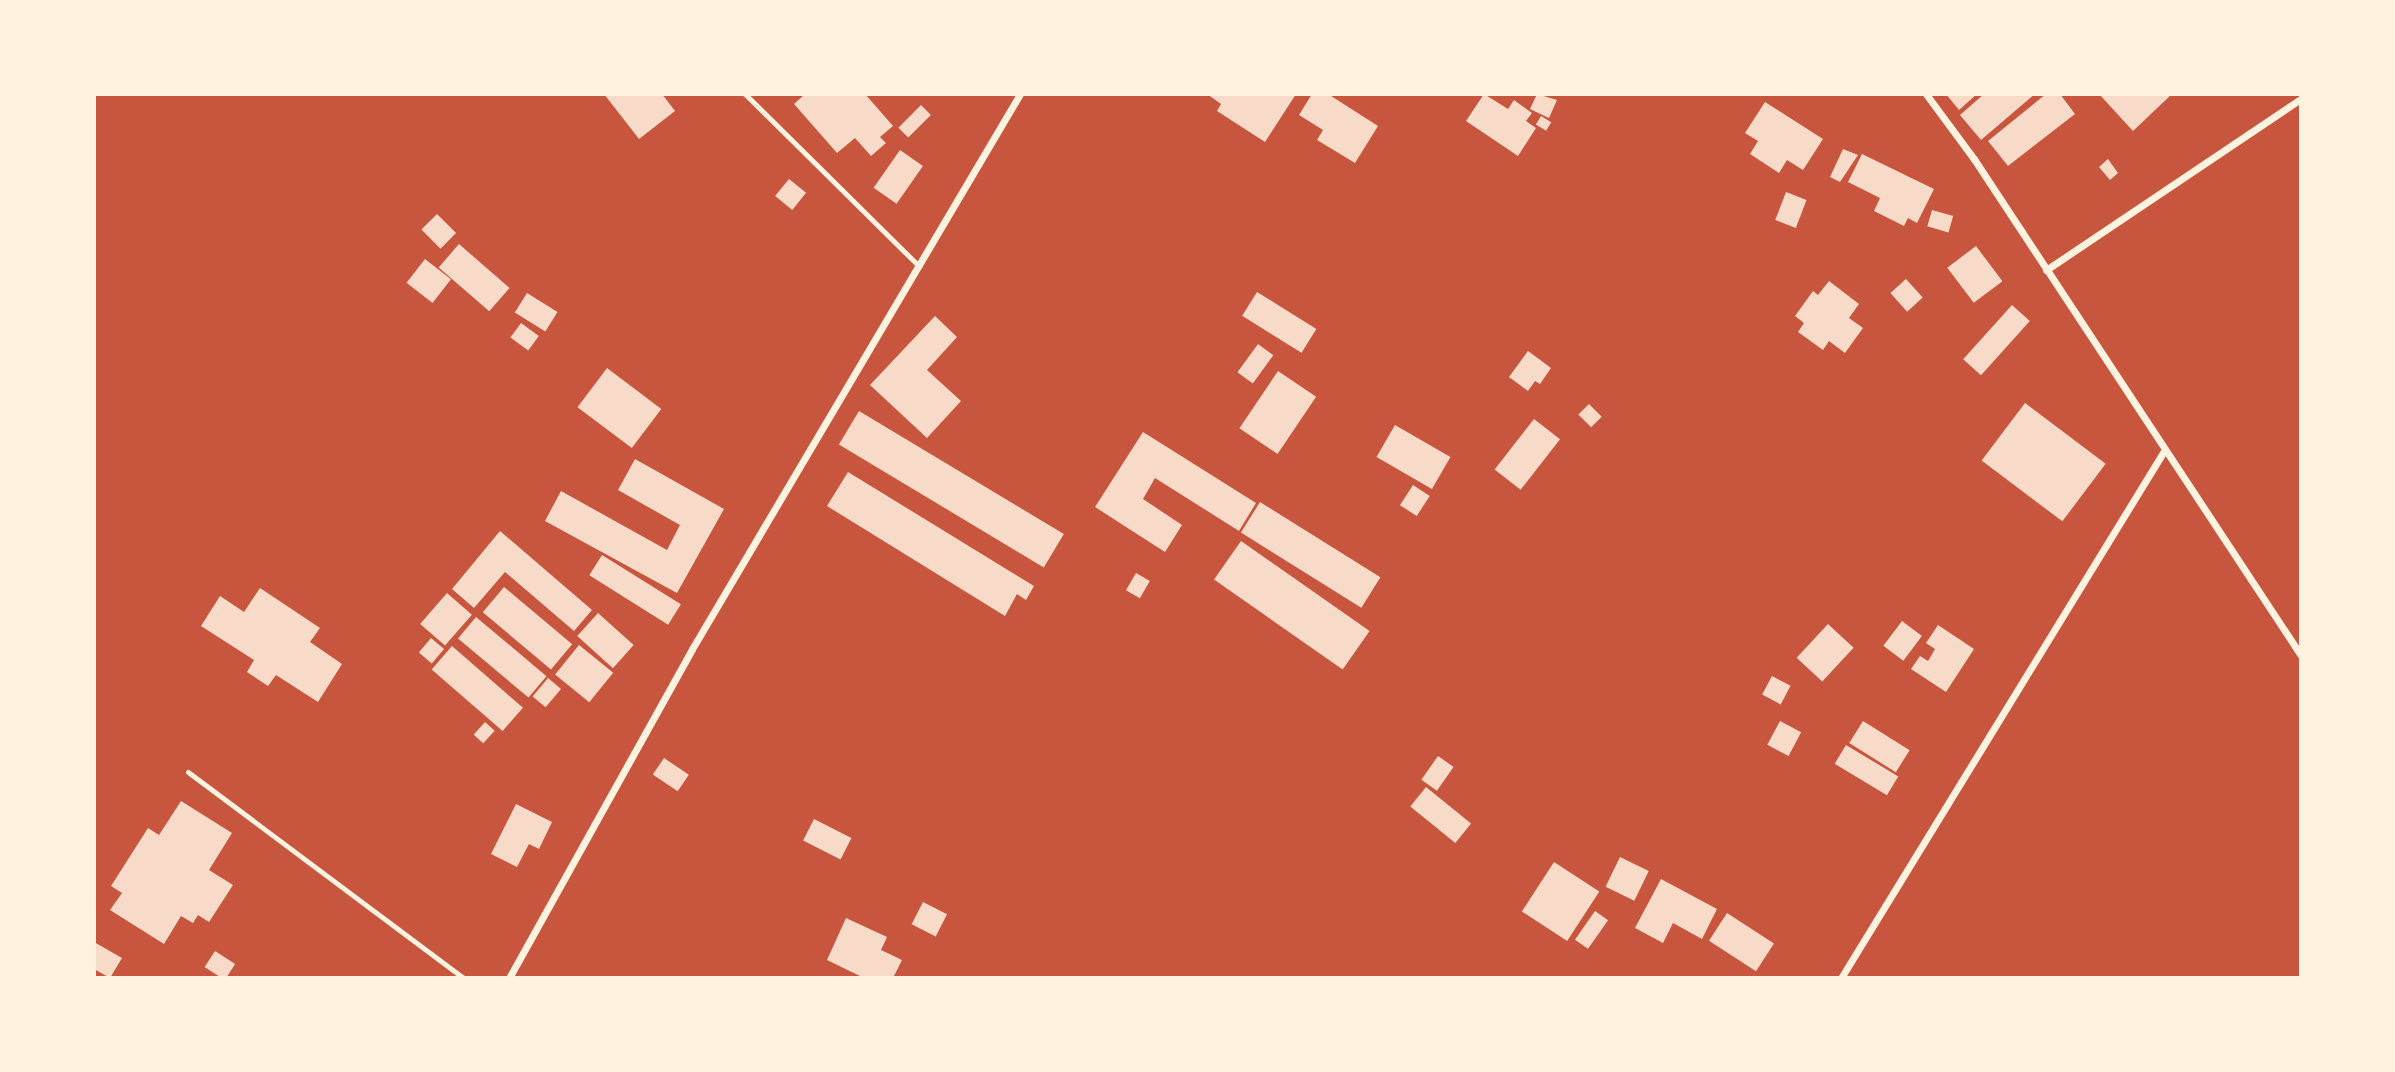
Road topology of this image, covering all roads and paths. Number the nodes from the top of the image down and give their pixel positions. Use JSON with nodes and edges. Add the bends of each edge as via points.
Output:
{"nodes":[{"id":1,"x":745,"y":94,"type":"edge"},
{"id":2,"x":1020,"y":94,"type":"edge"},
{"id":3,"x":1926,"y":94,"type":"edge"},
{"id":4,"x":2301,"y":99,"type":"edge"},
{"id":5,"x":919,"y":266,"type":"junction"},
{"id":6,"x":2046,"y":270,"type":"junction"},
{"id":7,"x":2164,"y":451,"type":"junction"},
{"id":8,"x":2301,"y":654,"type":"edge"},
{"id":9,"x":188,"y":772,"type":"dead end"},
{"id":10,"x":463,"y":978,"type":"edge"},
{"id":11,"x":509,"y":978,"type":"edge"},
{"id":12,"x":1841,"y":978,"type":"edge"}],
"edges":[{"from":1,"to":5,"type":"lane"},
{"from":2,"to":5,"type":"street"},
{"from":3,"to":6,"type":"street","via":[[1975,159]]},
{"from":4,"to":6,"type":"street"},
{"from":5,"to":11,"type":"street","via":[[692,649]]},
{"from":6,"to":7,"type":"street"},
{"from":7,"to":8,"type":"street"},
{"from":7,"to":12,"type":"street"},
{"from":9,"to":10,"type":"lane"}]}
